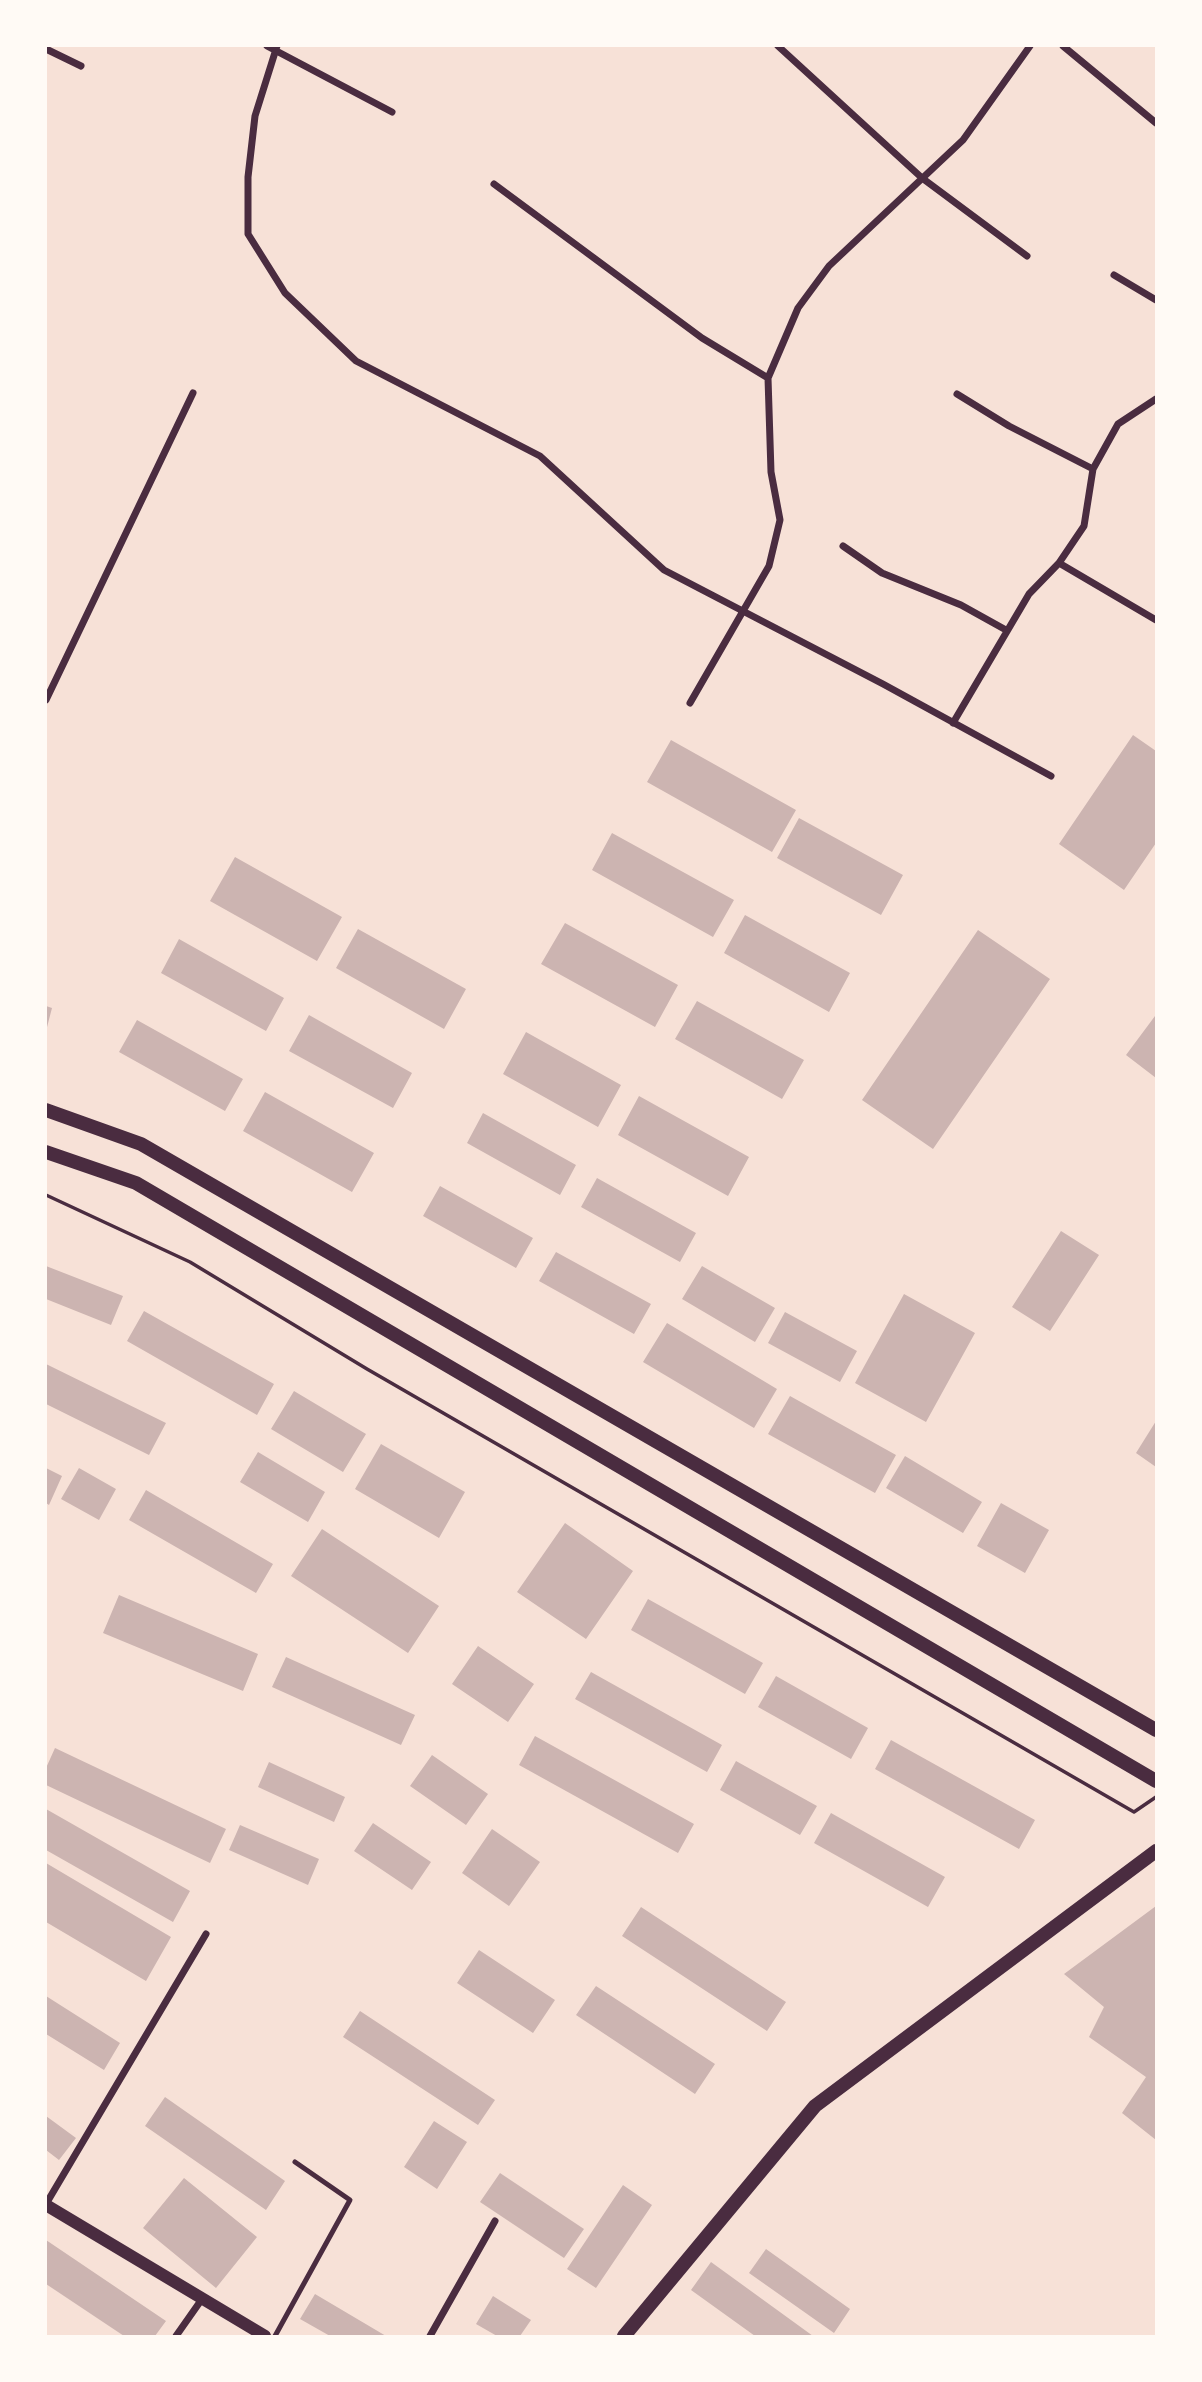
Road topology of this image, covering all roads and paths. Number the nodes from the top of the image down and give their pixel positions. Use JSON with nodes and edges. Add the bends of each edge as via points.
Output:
{"nodes":[{"id":1,"x":267,"y":46,"type":"edge"},
{"id":2,"x":778,"y":46,"type":"edge"},
{"id":3,"x":1030,"y":46,"type":"edge"},
{"id":4,"x":1063,"y":46,"type":"edge"},
{"id":5,"x":276,"y":48,"type":"edge"},
{"id":6,"x":46,"y":49,"type":"edge"},
{"id":7,"x":81,"y":66,"type":"dead end"},
{"id":8,"x":392,"y":112,"type":"dead end"},
{"id":9,"x":1157,"y":122,"type":"edge"},
{"id":10,"x":922,"y":178,"type":"junction"},
{"id":11,"x":494,"y":184,"type":"dead end"},
{"id":12,"x":1027,"y":256,"type":"dead end"},
{"id":13,"x":1114,"y":275,"type":"dead end"},
{"id":14,"x":1157,"y":300,"type":"edge"},
{"id":15,"x":768,"y":378,"type":"junction"},
{"id":16,"x":193,"y":393,"type":"dead end"},
{"id":17,"x":957,"y":394,"type":"dead end"},
{"id":18,"x":1157,"y":399,"type":"edge"},
{"id":19,"x":1093,"y":469,"type":"junction"},
{"id":20,"x":843,"y":546,"type":"dead end"},
{"id":21,"x":1059,"y":563,"type":"junction"},
{"id":22,"x":743,"y":612,"type":"junction"},
{"id":23,"x":1157,"y":620,"type":"edge"},
{"id":24,"x":1006,"y":630,"type":"junction"},
{"id":25,"x":46,"y":700,"type":"edge"},
{"id":26,"x":690,"y":703,"type":"dead end"},
{"id":27,"x":953,"y":723,"type":"junction"},
{"id":28,"x":1051,"y":776,"type":"dead end"},
{"id":29,"x":46,"y":1110,"type":"edge"},
{"id":30,"x":46,"y":1152,"type":"edge"},
{"id":31,"x":46,"y":1195,"type":"edge"},
{"id":32,"x":1157,"y":1730,"type":"edge"},
{"id":33,"x":1157,"y":1781,"type":"edge"},
{"id":34,"x":1157,"y":1797,"type":"edge"},
{"id":35,"x":1157,"y":1851,"type":"edge"},
{"id":36,"x":206,"y":1934,"type":"dead end"},
{"id":37,"x":295,"y":2162,"type":"dead end"},
{"id":38,"x":46,"y":2205,"type":"edge"},
{"id":39,"x":495,"y":2221,"type":"dead end"},
{"id":40,"x":202,"y":2299,"type":"junction"},
{"id":41,"x":176,"y":2336,"type":"edge"},
{"id":42,"x":265,"y":2336,"type":"edge"},
{"id":43,"x":275,"y":2336,"type":"edge"},
{"id":44,"x":430,"y":2336,"type":"edge"},
{"id":45,"x":624,"y":2336,"type":"edge"}],
"edges":[{"from":1,"to":5,"type":"street"},
{"from":2,"to":10,"type":"street"},
{"from":3,"to":10,"type":"street","via":[[963,140]]},
{"from":4,"to":9,"type":"street"},
{"from":5,"to":8,"type":"street"},
{"from":5,"to":22,"type":"street","via":[[255,116],[248,234],[285,293],[356,360],[540,456],[664,570]]},
{"from":6,"to":7,"type":"street"},
{"from":10,"to":12,"type":"street"},
{"from":10,"to":15,"type":"street","via":[[829,266],[798,308]]},
{"from":11,"to":15,"type":"street","via":[[702,338]]},
{"from":13,"to":14,"type":"street"},
{"from":15,"to":22,"type":"street","via":[[771,472],[780,520],[769,566]]},
{"from":16,"to":25,"type":"street"},
{"from":17,"to":19,"type":"street"},
{"from":18,"to":19,"type":"street","via":[[1118,424]]},
{"from":19,"to":21,"type":"street","via":[[1084,526]]},
{"from":20,"to":24,"type":"street","via":[[882,573],[961,605]]},
{"from":21,"to":23,"type":"street"},
{"from":21,"to":24,"type":"street","via":[[1029,594]]},
{"from":22,"to":26,"type":"street"},
{"from":22,"to":27,"type":"street"},
{"from":24,"to":27,"type":"street"},
{"from":27,"to":28,"type":"street"},
{"from":29,"to":32,"type":"main road","via":[[141,1143]]},
{"from":30,"to":33,"type":"main road","via":[[136,1183]]},
{"from":31,"to":34,"type":"path","via":[[190,1262],[1134,1812]]},
{"from":35,"to":45,"type":"main road","via":[[815,2106]]},
{"from":36,"to":38,"type":"street"},
{"from":37,"to":43,"type":"lane","via":[[351,2200]]},
{"from":38,"to":40,"type":"street"},
{"from":39,"to":44,"type":"street"},
{"from":40,"to":41,"type":"street"},
{"from":40,"to":42,"type":"street"}]}
